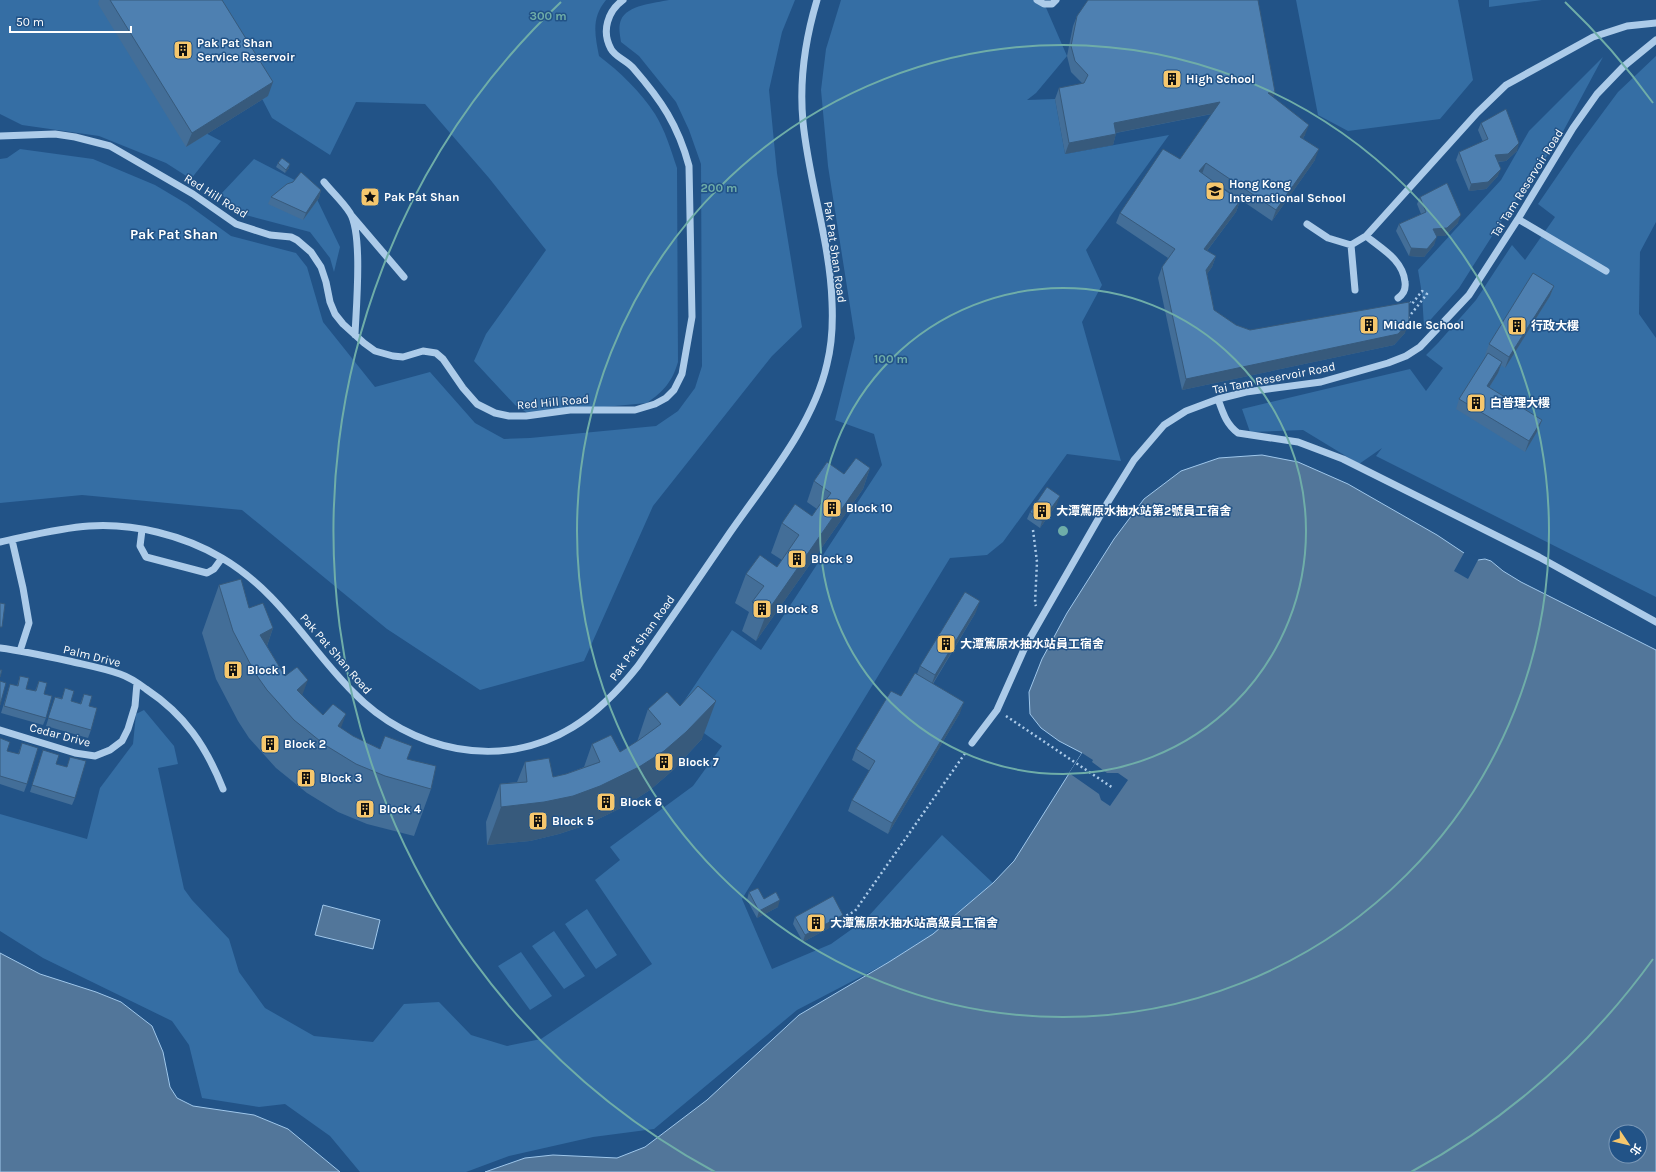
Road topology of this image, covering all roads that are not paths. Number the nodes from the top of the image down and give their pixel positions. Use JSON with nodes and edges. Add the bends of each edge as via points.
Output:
{"nodes":[{"id":1,"x":623,"y":0,"type":"edge"},
{"id":2,"x":817,"y":0,"type":"edge"},
{"id":3,"x":1037,"y":0,"type":"edge"},
{"id":4,"x":1056,"y":0,"type":"edge"},
{"id":5,"x":1656,"y":23,"type":"edge"},
{"id":6,"x":1656,"y":40,"type":"edge"},
{"id":7,"x":0,"y":136,"type":"edge"},
{"id":8,"x":324,"y":182,"type":"dead end"},
{"id":9,"x":351,"y":214,"type":"junction"},
{"id":10,"x":1518,"y":219,"type":"junction"},
{"id":11,"x":1307,"y":224,"type":"dead end"},
{"id":12,"x":1366,"y":236,"type":"junction"},
{"id":13,"x":1351,"y":245,"type":"junction"},
{"id":14,"x":1606,"y":271,"type":"dead end"},
{"id":15,"x":404,"y":278,"type":"dead end"},
{"id":16,"x":1355,"y":290,"type":"dead end"},
{"id":17,"x":1398,"y":298,"type":"dead end"},
{"id":18,"x":355,"y":335,"type":"junction"},
{"id":19,"x":1218,"y":399,"type":"junction"},
{"id":20,"x":142,"y":530,"type":"junction"},
{"id":21,"x":12,"y":540,"type":"junction"},
{"id":22,"x":0,"y":542,"type":"edge"},
{"id":23,"x":222,"y":558,"type":"junction"},
{"id":24,"x":1656,"y":622,"type":"edge"},
{"id":25,"x":0,"y":648,"type":"edge"},
{"id":26,"x":20,"y":651,"type":"junction"},
{"id":27,"x":137,"y":683,"type":"junction"},
{"id":28,"x":0,"y":730,"type":"edge"},
{"id":29,"x":972,"y":743,"type":"road end"},
{"id":30,"x":223,"y":789,"type":"dead end"}],
"edges":[{"from":1,"to":18,"type":"street","name":"Red Hill Road","via":[[609,14],[607,31],[611,50],[631,65],[665,108],[689,166],[692,317],[682,374],[674,390],[655,404],[635,410],[581,409],[518,417],[502,415],[489,411],[472,399],[436,353],[423,351],[403,356],[389,356],[375,351]]},
{"from":2,"to":23,"type":"street","name":"Pak Pat Shan Road","via":[[804,52],[802,86],[806,146],[832,289],[832,335],[827,365],[813,402],[783,456],[638,666],[602,706],[556,736],[518,748],[477,752],[423,740],[395,726],[368,706],[336,674],[268,593]]},
{"from":3,"to":4,"type":"street","via":[[1044,4],[1052,4]]},
{"from":5,"to":12,"type":"street","via":[[1614,29],[1506,86],[1477,113]]},
{"from":6,"to":10,"type":"street","name":"Tai Tam Reservoir Road","via":[[1623,66],[1597,94],[1573,128]]},
{"from":7,"to":18,"type":"street","name":"Red Hill Road","via":[[54,134],[75,136],[110,146],[193,194],[236,224],[270,235],[297,240],[318,261],[335,314]]},
{"from":8,"to":9,"type":"street"},
{"from":9,"to":15,"type":"street"},
{"from":9,"to":18,"type":"street","via":[[357,252]]},
{"from":10,"to":14,"type":"street"},
{"from":10,"to":19,"type":"street","name":"Tai Tam Reservoir Road","via":[[1468,295],[1431,337],[1406,356],[1321,382],[1246,392]]},
{"from":11,"to":13,"type":"street","via":[[1328,238]]},
{"from":12,"to":13,"type":"street"},
{"from":12,"to":17,"type":"street","via":[[1396,261],[1402,271],[1405,291]]},
{"from":13,"to":16,"type":"street"},
{"from":19,"to":24,"type":"street","via":[[1226,421],[1238,433],[1298,442],[1342,459],[1539,557]]},
{"from":19,"to":29,"type":"street","name":"Tai Tam Reservoir Road","via":[[1186,411],[1164,425],[1134,460],[1026,645],[997,710]]},
{"from":20,"to":21,"type":"street","name":"Pak Pat Shan Road","via":[[89,526]]},
{"from":20,"to":23,"type":"street","name":"Pak Pat Shan Road","via":[[185,541]]},
{"from":20,"to":23,"type":"street","via":[[140,546],[146,557],[207,573],[214,569]]},
{"from":21,"to":22,"type":"street","name":"Pak Pat Shan Road"},
{"from":21,"to":26,"type":"street","via":[[29,623]]},
{"from":25,"to":26,"type":"street","name":"Palm Drive"},
{"from":26,"to":27,"type":"street","name":"Palm Drive","via":[[104,669],[121,674]]},
{"from":27,"to":28,"type":"street","name":"Cedar Drive","via":[[132,714],[122,741],[110,750],[95,756],[75,753]]},
{"from":27,"to":30,"type":"street","name":"Palm Drive","via":[[160,698],[181,717],[198,739]]}]}
